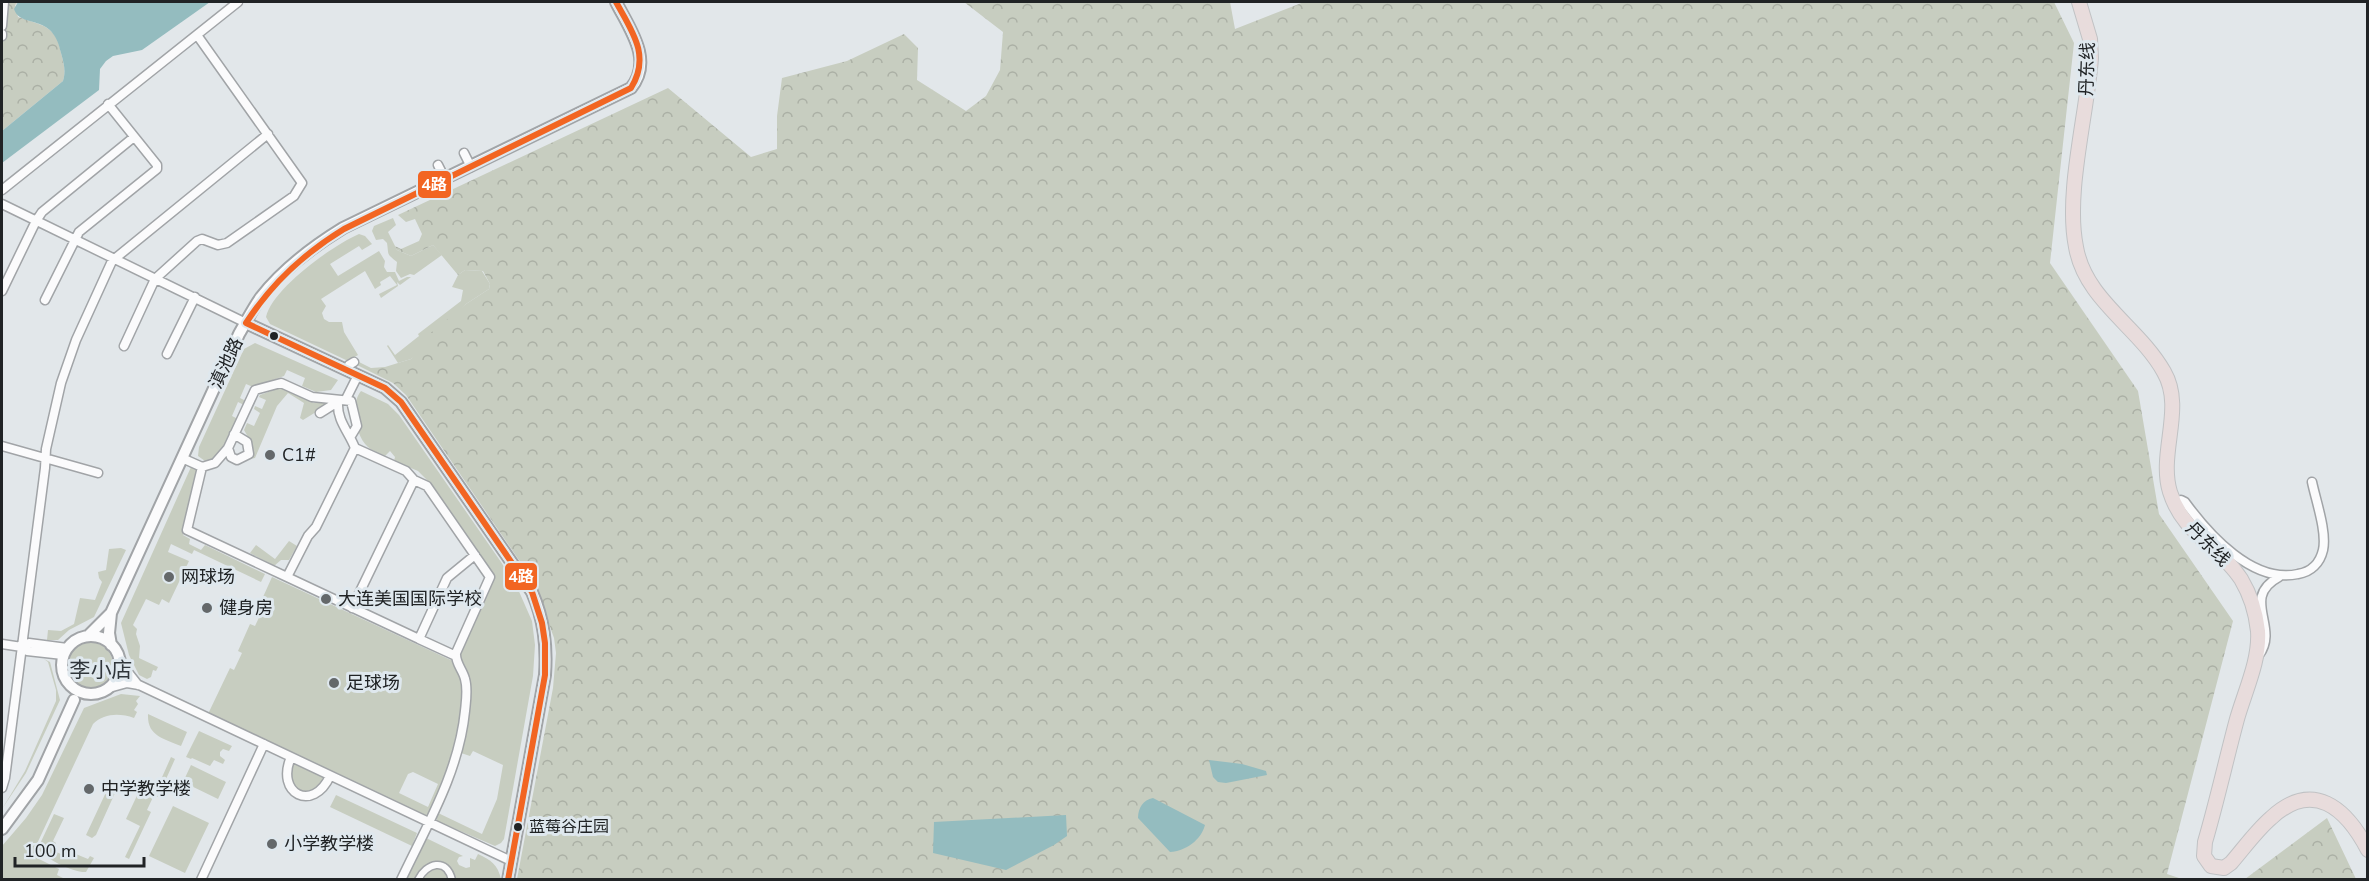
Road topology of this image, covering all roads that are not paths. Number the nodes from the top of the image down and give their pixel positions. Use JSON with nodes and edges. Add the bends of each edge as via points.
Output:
{"nodes":[{"id":1,"x":4,"y":2,"type":"edge"},
{"id":2,"x":238,"y":2,"type":"edge"},
{"id":3,"x":616,"y":2,"type":"edge"},
{"id":4,"x":2079,"y":2,"type":"edge"},
{"id":5,"x":2,"y":26,"type":"edge"},
{"id":6,"x":196,"y":35,"type":"junction"},
{"id":7,"x":108,"y":104,"type":"junction"},
{"id":8,"x":268,"y":134,"type":"junction"},
{"id":9,"x":134,"y":137,"type":"junction"},
{"id":10,"x":464,"y":153,"type":"dead end"},
{"id":11,"x":438,"y":165,"type":"dead end"},
{"id":12,"x":471,"y":167,"type":"junction"},
{"id":13,"x":445,"y":179,"type":"junction"},
{"id":14,"x":2,"y":190,"type":"edge"},
{"id":15,"x":2,"y":204,"type":"edge"},
{"id":16,"x":36,"y":221,"type":"junction"},
{"id":17,"x":74,"y":240,"type":"junction"},
{"id":18,"x":114,"y":260,"type":"junction"},
{"id":19,"x":155,"y":279,"type":"junction"},
{"id":20,"x":2,"y":291,"type":"edge"},
{"id":21,"x":195,"y":297,"type":"junction"},
{"id":22,"x":45,"y":300,"type":"dead end"},
{"id":23,"x":246,"y":323,"type":"junction"},
{"id":24,"x":124,"y":346,"type":"dead end"},
{"id":25,"x":167,"y":354,"type":"dead end"},
{"id":26,"x":358,"y":375,"type":"junction"},
{"id":27,"x":342,"y":400,"type":"junction"},
{"id":28,"x":320,"y":413,"type":"dead end"},
{"id":29,"x":234,"y":434,"type":"junction"},
{"id":30,"x":351,"y":436,"type":"junction"},
{"id":31,"x":2,"y":446,"type":"edge"},
{"id":32,"x":228,"y":448,"type":"junction"},
{"id":33,"x":355,"y":448,"type":"junction"},
{"id":34,"x":45,"y":457,"type":"junction"},
{"id":35,"x":182,"y":458,"type":"junction"},
{"id":36,"x":202,"y":467,"type":"junction"},
{"id":37,"x":98,"y":473,"type":"dead end"},
{"id":38,"x":414,"y":480,"type":"junction"},
{"id":39,"x":2312,"y":482,"type":"dead end"},
{"id":40,"x":2174,"y":504,"type":"junction"},
{"id":41,"x":475,"y":555,"type":"junction"},
{"id":42,"x":287,"y":577,"type":"junction"},
{"id":43,"x":2280,"y":577,"type":"junction"},
{"id":44,"x":352,"y":608,"type":"junction"},
{"id":45,"x":111,"y":613,"type":"junction"},
{"id":46,"x":88,"y":636,"type":"junction"},
{"id":47,"x":419,"y":639,"type":"junction"},
{"id":48,"x":2,"y":644,"type":"edge"},
{"id":49,"x":111,"y":645,"type":"junction"},
{"id":50,"x":22,"y":646,"type":"junction"},
{"id":51,"x":65,"y":651,"type":"junction"},
{"id":52,"x":456,"y":657,"type":"junction"},
{"id":53,"x":120,"y":662,"type":"junction"},
{"id":54,"x":2253,"y":663,"type":"junction"},
{"id":55,"x":68,"y":684,"type":"junction"},
{"id":56,"x":139,"y":685,"type":"junction"},
{"id":57,"x":109,"y":687,"type":"junction"},
{"id":58,"x":89,"y":694,"type":"junction"},
{"id":59,"x":74,"y":700,"type":"junction"},
{"id":60,"x":264,"y":744,"type":"junction"},
{"id":61,"x":291,"y":757,"type":"junction"},
{"id":62,"x":330,"y":776,"type":"junction"},
{"id":63,"x":2,"y":785,"type":"edge"},
{"id":64,"x":429,"y":822,"type":"junction"},
{"id":65,"x":2,"y":829,"type":"edge"},
{"id":66,"x":2367,"y":850,"type":"edge"},
{"id":67,"x":511,"y":861,"type":"junction"},
{"id":68,"x":201,"y":879,"type":"edge"},
{"id":69,"x":401,"y":879,"type":"edge"},
{"id":70,"x":418,"y":879,"type":"edge"},
{"id":71,"x":452,"y":879,"type":"edge"},
{"id":72,"x":508,"y":879,"type":"edge"}],
"edges":[{"from":1,"to":5,"type":"street"},
{"from":2,"to":6,"type":"street"},
{"from":3,"to":12,"type":"street","name":"滇池路","via":[[640,52],[641,70],[631,88]]},
{"from":4,"to":40,"type":"highway","name":"丹东线","via":[[2086,20],[2091,58],[2074,199],[2076,249],[2091,285],[2150,351],[2169,383],[2172,405],[2167,474]]},
{"from":6,"to":7,"type":"street"},
{"from":6,"to":8,"type":"street"},
{"from":7,"to":9,"type":"street"},
{"from":7,"to":14,"type":"street"},
{"from":8,"to":18,"type":"street"},
{"from":8,"to":19,"type":"street","via":[[300,177],[298,192],[224,245],[196,241]]},
{"from":9,"to":16,"type":"street"},
{"from":9,"to":17,"type":"street","via":[[157,169]]},
{"from":10,"to":12,"type":"street"},
{"from":11,"to":13,"type":"street"},
{"from":12,"to":13,"type":"street","name":"滇池路"},
{"from":13,"to":23,"type":"street","name":"滇池路","via":[[319,243],[276,280]]},
{"from":15,"to":16,"type":"street"},
{"from":16,"to":17,"type":"street"},
{"from":16,"to":20,"type":"street"},
{"from":17,"to":18,"type":"street"},
{"from":17,"to":22,"type":"street"},
{"from":18,"to":19,"type":"street"},
{"from":18,"to":34,"type":"street","via":[[76,340],[61,383]]},
{"from":19,"to":21,"type":"street"},
{"from":19,"to":24,"type":"street"},
{"from":21,"to":23,"type":"street"},
{"from":21,"to":25,"type":"street"},
{"from":23,"to":26,"type":"street","via":[[350,366]]},
{"from":23,"to":35,"type":"street","name":"滇池路"},
{"from":26,"to":27,"type":"street"},
{"from":26,"to":67,"type":"street","via":[[385,388],[401,402],[526,581],[539,610],[546,641],[544,675]]},
{"from":27,"to":28,"type":"street"},
{"from":27,"to":29,"type":"street","via":[[312,397],[281,382],[255,390]]},
{"from":27,"to":30,"type":"street","via":[[342,427]]},
{"from":27,"to":30,"type":"street","via":[[351,401],[354,406],[357,426]]},
{"from":29,"to":32,"type":"street"},
{"from":29,"to":32,"type":"street","via":[[247,442],[249,454],[237,460]]},
{"from":30,"to":33,"type":"street"},
{"from":31,"to":34,"type":"street"},
{"from":32,"to":36,"type":"street","via":[[215,463]]},
{"from":33,"to":38,"type":"street","via":[[406,471]]},
{"from":33,"to":42,"type":"street"},
{"from":34,"to":37,"type":"street"},
{"from":34,"to":50,"type":"street"},
{"from":35,"to":36,"type":"street"},
{"from":35,"to":45,"type":"street","name":"滇池路"},
{"from":36,"to":42,"type":"street","via":[[187,530]]},
{"from":38,"to":41,"type":"street","via":[[427,486]]},
{"from":38,"to":44,"type":"street"},
{"from":39,"to":43,"type":"street","via":[[2324,535],[2321,559],[2304,573]]},
{"from":40,"to":43,"type":"street","via":[[2185,502],[2201,524],[2245,562]]},
{"from":40,"to":54,"type":"highway","name":"丹东线","via":[[2189,528],[2222,556],[2242,581],[2258,631]]},
{"from":41,"to":47,"type":"street","via":[[447,578]]},
{"from":41,"to":52,"type":"street","via":[[489,574],[490,582]]},
{"from":42,"to":44,"type":"street"},
{"from":43,"to":54,"type":"street","via":[[2271,581],[2261,597],[2266,636]]},
{"from":44,"to":47,"type":"street"},
{"from":45,"to":46,"type":"street"},
{"from":45,"to":49,"type":"street"},
{"from":46,"to":49,"type":"street","via":[[104,639]]},
{"from":46,"to":51,"type":"street","via":[[75,640]]},
{"from":47,"to":52,"type":"street"},
{"from":48,"to":50,"type":"street"},
{"from":49,"to":53,"type":"street"},
{"from":50,"to":51,"type":"street","via":[[27,651]]},
{"from":50,"to":63,"type":"street"},
{"from":51,"to":55,"type":"street","via":[[63,674]]},
{"from":52,"to":64,"type":"street","via":[[465,679],[462,732],[452,773]]},
{"from":53,"to":56,"type":"street"},
{"from":53,"to":57,"type":"street","via":[[117,677]]},
{"from":54,"to":66,"type":"highway","name":"丹东线","via":[[2205,842],[2206,862],[2224,868],[2280,810],[2310,799],[2328,803],[2345,816]]},
{"from":55,"to":58,"type":"street"},
{"from":55,"to":59,"type":"street"},
{"from":56,"to":57,"type":"street"},
{"from":56,"to":60,"type":"street"},
{"from":57,"to":58,"type":"street"},
{"from":58,"to":59,"type":"street"},
{"from":59,"to":65,"type":"street","via":[[38,780]]},
{"from":60,"to":61,"type":"street"},
{"from":60,"to":68,"type":"street"},
{"from":61,"to":62,"type":"street"},
{"from":61,"to":62,"type":"street","via":[[286,778],[299,794],[319,793]]},
{"from":62,"to":64,"type":"street"},
{"from":64,"to":67,"type":"street"},
{"from":64,"to":69,"type":"street"},
{"from":67,"to":72,"type":"street"},
{"from":70,"to":71,"type":"street","via":[[426,868],[434,865],[446,869]]}]}
